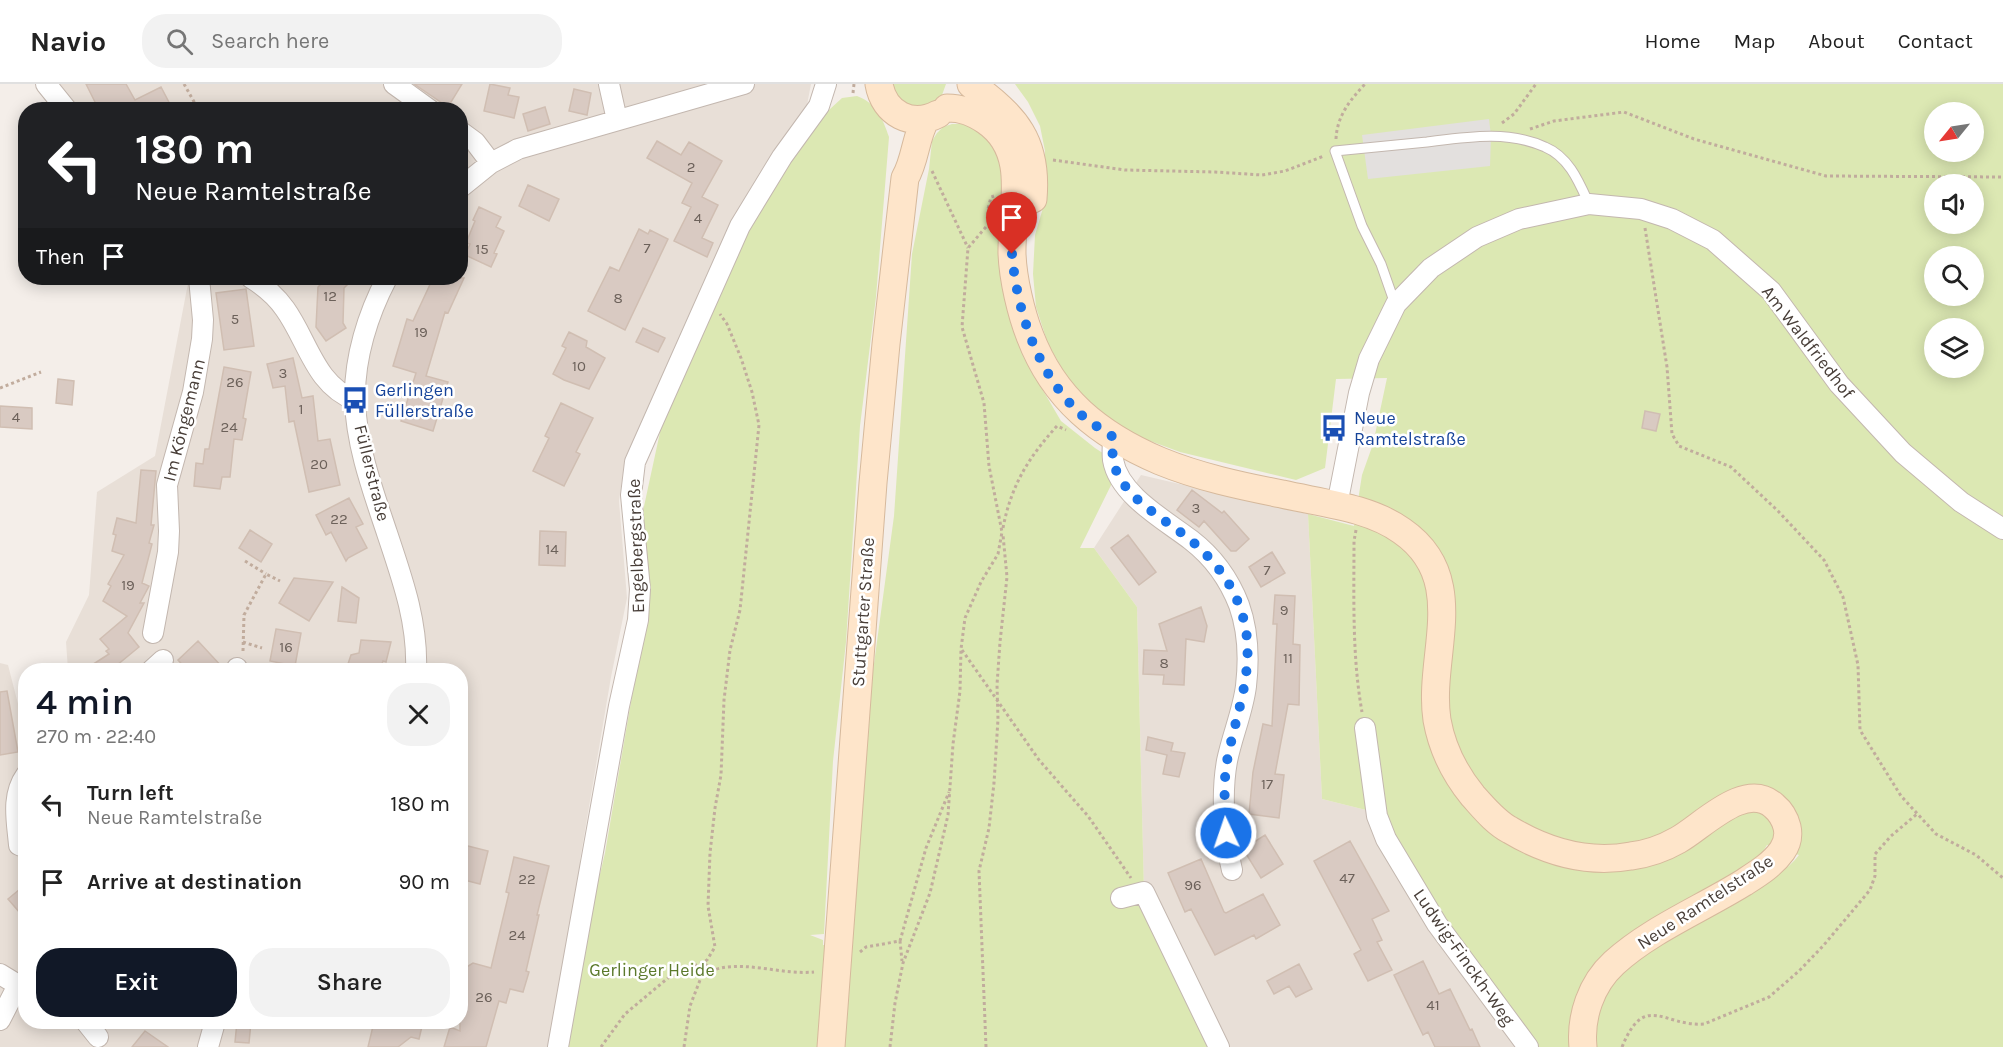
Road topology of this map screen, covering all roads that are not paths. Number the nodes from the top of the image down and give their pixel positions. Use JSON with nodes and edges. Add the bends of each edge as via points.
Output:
{"nodes":[{"id":1,"x":46,"y":84,"type":"edge"},
{"id":2,"x":394,"y":84,"type":"edge"},
{"id":3,"x":609,"y":84,"type":"edge"},
{"id":4,"x":744,"y":84,"type":"edge"},
{"id":5,"x":826,"y":84,"type":"edge"},
{"id":6,"x":879,"y":84,"type":"edge"},
{"id":7,"x":971,"y":84,"type":"edge"},
{"id":8,"x":996,"y":84,"type":"edge"},
{"id":9,"x":61,"y":102,"type":"edge"},
{"id":10,"x":419,"y":102,"type":"edge"},
{"id":11,"x":944,"y":104,"type":"edge"},
{"id":12,"x":895,"y":112,"type":"junction"},
{"id":13,"x":617,"y":120,"type":"junction"},
{"id":14,"x":1015,"y":123,"type":"junction"},
{"id":15,"x":468,"y":137,"type":"edge"},
{"id":16,"x":491,"y":163,"type":"junction"},
{"id":17,"x":905,"y":178,"type":"junction"},
{"id":18,"x":468,"y":182,"type":"edge"},
{"id":19,"x":1589,"y":204,"type":"junction"},
{"id":20,"x":200,"y":285,"type":"edge"},
{"id":21,"x":260,"y":285,"type":"edge"},
{"id":22,"x":384,"y":285,"type":"edge"},
{"id":23,"x":1020,"y":299,"type":"junction"},
{"id":24,"x":1396,"y":304,"type":"junction"},
{"id":25,"x":355,"y":400,"type":"junction"},
{"id":26,"x":1113,"y":437,"type":"junction"},
{"id":27,"x":1348,"y":508,"type":"junction"},
{"id":28,"x":2003,"y":529,"type":"edge"},
{"id":29,"x":153,"y":633,"type":"dead end"},
{"id":30,"x":416,"y":663,"type":"edge"},
{"id":31,"x":1365,"y":728,"type":"road end"},
{"id":32,"x":18,"y":790,"type":"edge"},
{"id":33,"x":18,"y":829,"type":"edge"},
{"id":34,"x":1232,"y":870,"type":"dead end"},
{"id":35,"x":1121,"y":898,"type":"dead end"},
{"id":36,"x":0,"y":974,"type":"edge"},
{"id":37,"x":18,"y":984,"type":"edge"},
{"id":38,"x":18,"y":992,"type":"edge"},
{"id":39,"x":0,"y":1020,"type":"edge"},
{"id":40,"x":92,"y":1029,"type":"edge"},
{"id":41,"x":213,"y":1029,"type":"edge"},
{"id":42,"x":98,"y":1037,"type":"dead end"},
{"id":43,"x":208,"y":1047,"type":"edge"},
{"id":44,"x":558,"y":1047,"type":"edge"},
{"id":45,"x":831,"y":1047,"type":"edge"},
{"id":46,"x":1219,"y":1047,"type":"edge"},
{"id":47,"x":1528,"y":1047,"type":"edge"},
{"id":48,"x":1582,"y":1047,"type":"edge"}],
"edges":[{"from":1,"to":9,"type":"street"},
{"from":2,"to":10,"type":"street"},
{"from":3,"to":13,"type":"street"},
{"from":4,"to":13,"type":"street"},
{"from":5,"to":44,"type":"street","name":"Engelbergstraße","via":[[819,106],[751,206],[632,475],[632,518],[640,589],[638,620]]},
{"from":6,"to":12,"type":"main road"},
{"from":7,"to":14,"type":"main road","name":"Neue Ramtelstraße"},
{"from":8,"to":14,"type":"main road","via":[[1008,101]]},
{"from":11,"to":12,"type":"main road","name":"Neue Ramtelstraße","via":[[909,120]]},
{"from":11,"to":17,"type":"main road","name":"Stuttgarter Straße","via":[[922,127]]},
{"from":11,"to":23,"type":"main road","name":"Neue Ramtelstraße","via":[[969,110],[997,129],[1010,150],[1017,195],[1012,254]]},
{"from":12,"to":17,"type":"main road","name":"Stuttgarter Straße"},
{"from":13,"to":16,"type":"street","via":[[518,149]]},
{"from":14,"to":23,"type":"main road","name":"Neue Ramtelstraße","via":[[1027,142],[1033,163],[1033,195]]},
{"from":15,"to":16,"type":"street"},
{"from":16,"to":18,"type":"street"},
{"from":17,"to":45,"type":"main road","name":"Stuttgarter Straße","via":[[879,416]]},
{"from":19,"to":24,"type":"street","name":"Am Waldfriedhof","via":[[1519,219],[1477,237],[1431,268]]},
{"from":19,"to":24,"type":"lane","via":[[1568,165],[1546,147],[1509,136],[1335,152]]},
{"from":19,"to":28,"type":"street","name":"Am Waldfriedhof","via":[[1641,209],[1672,219],[1713,240],[1771,291],[1839,384],[1903,453],[1961,501]]},
{"from":20,"to":29,"type":"street","name":"Im Köngemann","via":[[202,339],[193,392],[167,485],[170,531]]},
{"from":21,"to":25,"type":"street","via":[[286,310],[331,386]]},
{"from":22,"to":25,"type":"street","name":"Füllerstraße","via":[[366,331]]},
{"from":23,"to":26,"type":"main road","name":"Neue Ramtelstraße","via":[[1029,335],[1054,381],[1074,407]]},
{"from":24,"to":27,"type":"street","name":"Am Waldfriedhof","via":[[1369,359],[1359,393]]},
{"from":25,"to":30,"type":"street","name":"Füllerstraße","via":[[368,472],[411,612]]},
{"from":26,"to":27,"type":"main road","name":"Neue Ramtelstraße","via":[[1164,463],[1212,478]]},
{"from":26,"to":34,"type":"street","via":[[1113,463],[1124,484],[1209,557],[1227,578],[1240,606],[1246,630],[1246,687],[1227,763],[1225,799],[1227,850]]},
{"from":27,"to":48,"type":"main road","name":"Neue Ramtelstraße","via":[[1400,529],[1420,546],[1434,568],[1442,604],[1436,694],[1443,743],[1465,786],[1503,826],[1549,850],[1600,859],[1653,851],[1676,841],[1734,802],[1750,798],[1768,801],[1785,822],[1786,843],[1766,867],[1613,963],[1597,984],[1585,1012]]},
{"from":31,"to":47,"type":"street","name":"Ludwig-Finckh-Weg","via":[[1377,816],[1386,839],[1437,924]]},
{"from":32,"to":33,"type":"street"},
{"from":35,"to":46,"type":"street","via":[[1144,892]]},
{"from":36,"to":37,"type":"street"},
{"from":38,"to":39,"type":"street"},
{"from":40,"to":42,"type":"street"},
{"from":41,"to":43,"type":"street"}]}
